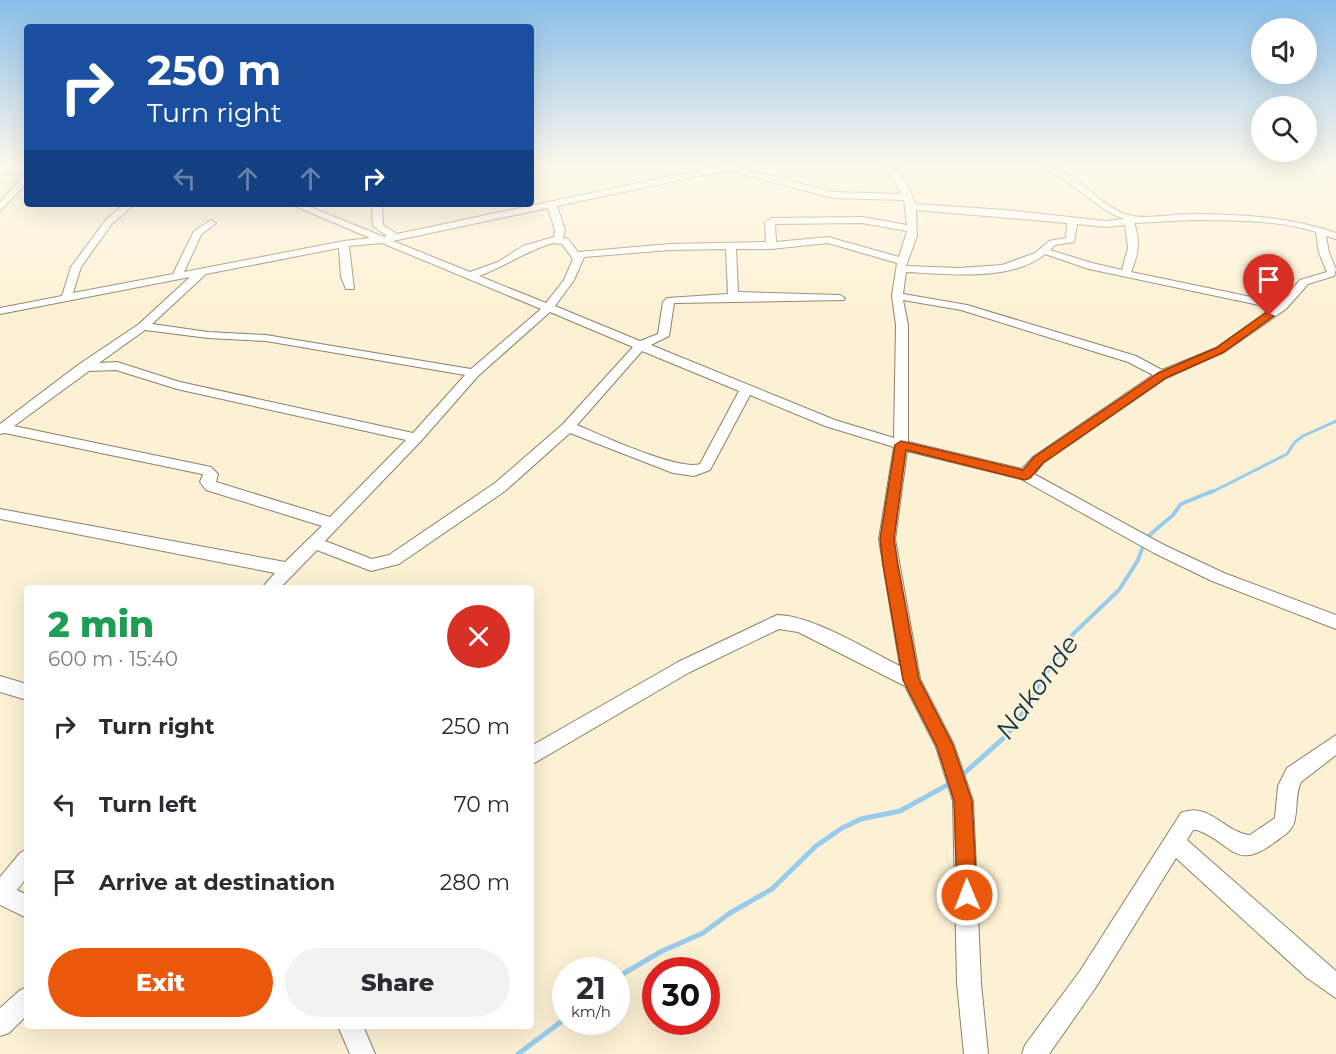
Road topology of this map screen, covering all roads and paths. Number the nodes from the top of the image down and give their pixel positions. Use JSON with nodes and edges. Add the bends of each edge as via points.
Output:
{"nodes":[{"id":1,"x":119,"y":213,"type":"edge"},
{"id":2,"x":326,"y":213,"type":"edge"},
{"id":3,"x":378,"y":213,"type":"edge"},
{"id":4,"x":515,"y":213,"type":"edge"},
{"id":5,"x":554,"y":213,"type":"edge"},
{"id":6,"x":911,"y":213,"type":"edge"},
{"id":7,"x":1010,"y":213,"type":"edge"},
{"id":8,"x":1117,"y":213,"type":"edge"},
{"id":9,"x":1071,"y":220,"type":"junction"},
{"id":10,"x":1132,"y":221,"type":"junction"},
{"id":11,"x":211,"y":223,"type":"dead end"},
{"id":12,"x":912,"y":229,"type":"junction"},
{"id":13,"x":1320,"y":230,"type":"junction"},
{"id":14,"x":1336,"y":236,"type":"edge"},
{"id":15,"x":389,"y":238,"type":"junction"},
{"id":16,"x":558,"y":239,"type":"junction"},
{"id":17,"x":344,"y":244,"type":"junction"},
{"id":18,"x":731,"y":246,"type":"junction"},
{"id":19,"x":771,"y":246,"type":"junction"},
{"id":20,"x":1045,"y":251,"type":"junction"},
{"id":21,"x":577,"y":258,"type":"junction"},
{"id":22,"x":902,"y":265,"type":"junction"},
{"id":23,"x":203,"y":271,"type":"junction"},
{"id":24,"x":1125,"y":274,"type":"junction"},
{"id":25,"x":177,"y":276,"type":"junction"},
{"id":26,"x":469,"y":276,"type":"junction"},
{"id":27,"x":350,"y":287,"type":"dead end"},
{"id":28,"x":897,"y":296,"type":"junction"},
{"id":29,"x":67,"y":297,"type":"junction"},
{"id":30,"x":741,"y":297,"type":"junction"},
{"id":31,"x":840,"y":298,"type":"dead end"},
{"id":32,"x":1282,"y":306,"type":"junction"},
{"id":33,"x":548,"y":308,"type":"junction"},
{"id":34,"x":0,"y":311,"type":"edge"},
{"id":35,"x":143,"y":326,"type":"junction"},
{"id":36,"x":640,"y":345,"type":"junction"},
{"id":37,"x":82,"y":368,"type":"junction"},
{"id":38,"x":474,"y":373,"type":"junction"},
{"id":39,"x":1162,"y":375,"type":"junction"},
{"id":40,"x":746,"y":390,"type":"junction"},
{"id":41,"x":568,"y":427,"type":"junction"},
{"id":42,"x":1,"y":429,"type":"edge"},
{"id":43,"x":416,"y":438,"type":"junction"},
{"id":44,"x":901,"y":445,"type":"junction"},
{"id":45,"x":1025,"y":475,"type":"junction"},
{"id":46,"x":0,"y":514,"type":"edge"},
{"id":47,"x":331,"y":524,"type":"junction"},
{"id":48,"x":313,"y":542,"type":"junction"},
{"id":49,"x":287,"y":569,"type":"junction"},
{"id":50,"x":273,"y":585,"type":"edge"},
{"id":51,"x":1336,"y":622,"type":"edge"},
{"id":52,"x":911,"y":680,"type":"junction"},
{"id":53,"x":0,"y":684,"type":"edge"},
{"id":54,"x":24,"y":691,"type":"edge"},
{"id":55,"x":1336,"y":744,"type":"edge"},
{"id":56,"x":534,"y":754,"type":"edge"},
{"id":57,"x":1174,"y":842,"type":"junction"},
{"id":58,"x":24,"y":864,"type":"edge"},
{"id":59,"x":0,"y":893,"type":"edge"},
{"id":60,"x":24,"y":905,"type":"edge"},
{"id":61,"x":1336,"y":986,"type":"edge"},
{"id":62,"x":24,"y":1002,"type":"edge"},
{"id":63,"x":0,"y":1024,"type":"edge"},
{"id":64,"x":351,"y":1029,"type":"edge"},
{"id":65,"x":363,"y":1054,"type":"edge"},
{"id":66,"x":976,"y":1054,"type":"edge"},
{"id":67,"x":1034,"y":1054,"type":"edge"}],
"edges":[{"from":1,"to":29,"type":"street","via":[[76,267]]},
{"from":2,"to":15,"type":"street"},
{"from":3,"to":15,"type":"street","via":[[379,227]]},
{"from":4,"to":15,"type":"street"},
{"from":5,"to":16,"type":"street","via":[[560,230]]},
{"from":6,"to":12,"type":"street"},
{"from":7,"to":9,"type":"street"},
{"from":8,"to":10,"type":"street"},
{"from":9,"to":10,"type":"street","via":[[1112,224]]},
{"from":9,"to":20,"type":"street","via":[[1072,238],[1052,243]]},
{"from":10,"to":13,"type":"street","via":[[1193,217],[1266,219]]},
{"from":10,"to":24,"type":"street","via":[[1132,258]]},
{"from":11,"to":25,"type":"street","via":[[197,233]]},
{"from":12,"to":19,"type":"street","via":[[862,220],[771,222]]},
{"from":12,"to":22,"type":"street"},
{"from":13,"to":14,"type":"street"},
{"from":13,"to":32,"type":"street","via":[[1332,273],[1304,282]]},
{"from":15,"to":17,"type":"street"},
{"from":15,"to":26,"type":"street"},
{"from":16,"to":21,"type":"street","via":[[565,241]]},
{"from":16,"to":26,"type":"street","via":[[526,248],[502,264]]},
{"from":17,"to":23,"type":"street"},
{"from":17,"to":27,"type":"street"},
{"from":18,"to":19,"type":"street"},
{"from":18,"to":21,"type":"street","via":[[639,248],[582,253]]},
{"from":18,"to":30,"type":"street","via":[[733,294]]},
{"from":19,"to":22,"type":"street","via":[[833,240]]},
{"from":20,"to":22,"type":"street","via":[[1017,266],[977,270]]},
{"from":20,"to":24,"type":"street"},
{"from":21,"to":33,"type":"street","via":[[569,280]]},
{"from":22,"to":28,"type":"street"},
{"from":23,"to":25,"type":"street"},
{"from":23,"to":35,"type":"street"},
{"from":24,"to":32,"type":"street"},
{"from":25,"to":29,"type":"street"},
{"from":26,"to":33,"type":"street"},
{"from":28,"to":39,"type":"street","via":[[963,307],[1132,359]]},
{"from":28,"to":44,"type":"street","via":[[902,325]]},
{"from":29,"to":34,"type":"street"},
{"from":30,"to":31,"type":"street"},
{"from":30,"to":36,"type":"street","via":[[671,300],[665,334]]},
{"from":32,"to":39,"type":"street","via":[[1220,350]]},
{"from":33,"to":36,"type":"street"},
{"from":33,"to":38,"type":"street"},
{"from":35,"to":37,"type":"street"},
{"from":35,"to":38,"type":"street","via":[[202,335],[266,338]]},
{"from":36,"to":40,"type":"street"},
{"from":36,"to":41,"type":"street"},
{"from":37,"to":42,"type":"street"},
{"from":37,"to":43,"type":"street","via":[[117,366],[177,385]]},
{"from":38,"to":43,"type":"street"},
{"from":39,"to":45,"type":"street","via":[[1038,460]]},
{"from":40,"to":41,"type":"street","via":[[705,467],[694,471],[673,468]]},
{"from":40,"to":44,"type":"street","via":[[830,423]]},
{"from":41,"to":48,"type":"street","via":[[500,487],[393,560],[371,565]]},
{"from":42,"to":47,"type":"street","via":[[206,470],[211,474],[207,482],[211,486]]},
{"from":43,"to":47,"type":"street"},
{"from":44,"to":45,"type":"street"},
{"from":44,"to":52,"type":"street","via":[[887,539]]},
{"from":45,"to":51,"type":"street","via":[[1218,577]]},
{"from":46,"to":49,"type":"street"},
{"from":47,"to":48,"type":"street"},
{"from":48,"to":49,"type":"street"},
{"from":49,"to":50,"type":"street"},
{"from":52,"to":56,"type":"street","via":[[804,627],[777,622],[684,667]]},
{"from":52,"to":66,"type":"street","via":[[945,745],[963,801],[969,983]]},
{"from":53,"to":54,"type":"street"},
{"from":55,"to":57,"type":"street","via":[[1294,775],[1288,786],[1283,824],[1253,846],[1230,841],[1210,825],[1194,819],[1188,820]]},
{"from":57,"to":61,"type":"street"},
{"from":57,"to":67,"type":"street","via":[[1088,979]]},
{"from":58,"to":59,"type":"street"},
{"from":59,"to":60,"type":"street"},
{"from":62,"to":63,"type":"street"},
{"from":64,"to":65,"type":"street"}]}
